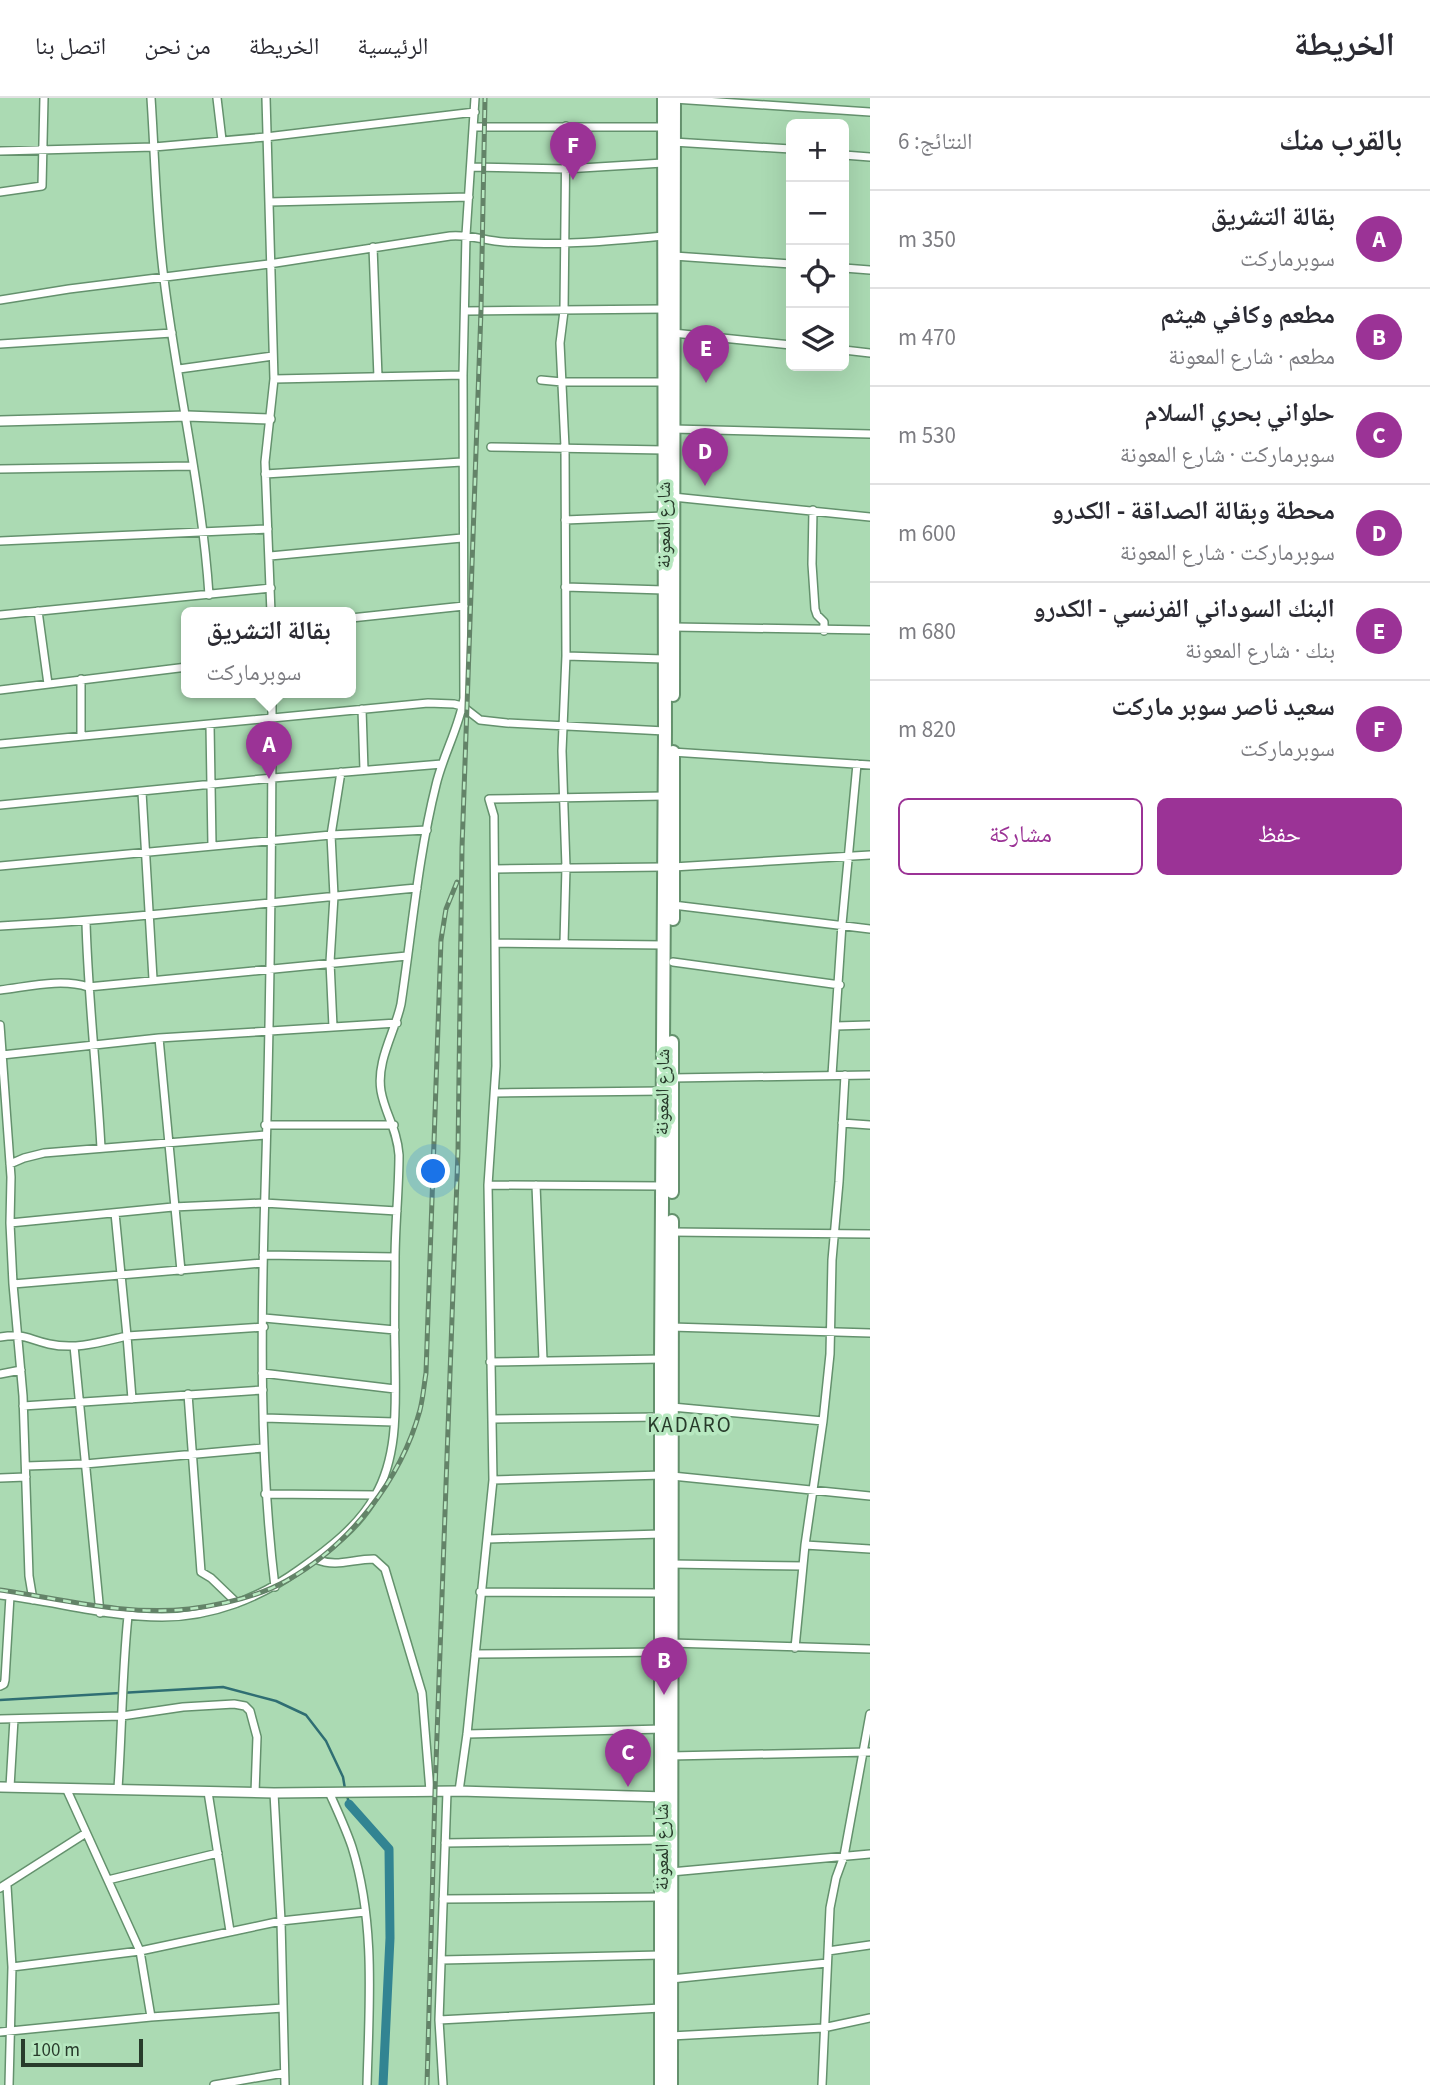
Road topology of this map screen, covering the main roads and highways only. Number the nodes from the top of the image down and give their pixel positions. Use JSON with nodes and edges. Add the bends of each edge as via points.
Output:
{"nodes":[{"id":1,"x":670,"y":98,"type":"edge"},
{"id":2,"x":669,"y":556,"type":"junction"},
{"id":3,"x":669,"y":751,"type":"junction"},
{"id":4,"x":669,"y":867,"type":"junction"},
{"id":5,"x":667,"y":1327,"type":"junction"},
{"id":6,"x":667,"y":1476,"type":"junction"},
{"id":7,"x":666,"y":1499,"type":"junction"},
{"id":8,"x":667,"y":1647,"type":"junction"},
{"id":9,"x":666,"y":1797,"type":"junction"},
{"id":10,"x":661,"y":2085,"type":"edge"},
{"id":11,"x":671,"y":2085,"type":"edge"}],
"edges":[{"from":1,"to":2,"type":"highway","name":"شارع المعونة","via":[[674,256]]},
{"from":1,"to":2,"type":"highway","name":"شارع المعونة","via":[[663,163],[664,516]]},
{"from":2,"to":3,"type":"highway","name":"شارع المعونة","via":[[673,628]]},
{"from":2,"to":3,"type":"highway","name":"شارع المعونة","via":[[664,590]]},
{"from":3,"to":4,"type":"highway","name":"شارع المعونة"},
{"from":3,"to":4,"type":"highway","name":"شارع المعونة","via":[[664,796]]},
{"from":4,"to":5,"type":"highway","name":"شارع المعونة","via":[[663,1091]]},
{"from":4,"to":5,"type":"highway","name":"شارع المعونة","via":[[673,905],[672,1232]]},
{"from":5,"to":6,"type":"highway","name":"شارع المعونة","via":[[672,1407]]},
{"from":5,"to":6,"type":"highway","name":"شارع المعونة","via":[[661,1359]]},
{"from":6,"to":7,"type":"highway","name":"شارع المعونة"},
{"from":7,"to":8,"type":"highway","name":"شارع المعونة","via":[[671,1564]]},
{"from":7,"to":8,"type":"highway","name":"شارع المعونة","via":[[661,1593]]},
{"from":8,"to":9,"type":"highway","name":"شارع المعونة","via":[[670,1756]]},
{"from":8,"to":9,"type":"highway","name":"شارع المعونة","via":[[662,1729]]},
{"from":9,"to":10,"type":"highway","name":"شارع المعونة","via":[[661,1840]]},
{"from":9,"to":11,"type":"highway","name":"شارع المعونة"}]}
